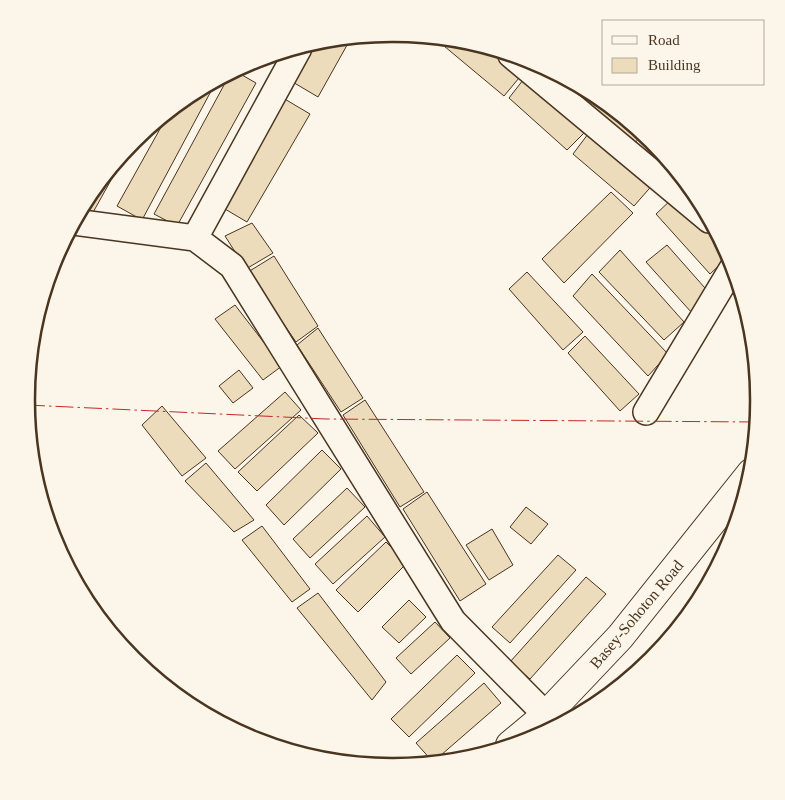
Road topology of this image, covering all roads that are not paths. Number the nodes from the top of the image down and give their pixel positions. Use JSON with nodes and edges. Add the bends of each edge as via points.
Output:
{"nodes":[{"id":1,"x":294,"y":57,"type":"edge"},
{"id":2,"x":529,"y":70,"type":"edge"},
{"id":3,"x":693,"y":206,"type":"edge"},
{"id":4,"x":82,"y":223,"type":"edge"},
{"id":5,"x":195,"y":238,"type":"junction"},
{"id":6,"x":728,"y":276,"type":"edge"},
{"id":7,"x":646,"y":412,"type":"dead end"},
{"id":8,"x":739,"y":488,"type":"edge"},
{"id":9,"x":546,"y":715,"type":"junction"},
{"id":10,"x":527,"y":731,"type":"edge"}],
"edges":[{"from":1,"to":5,"type":"street"},
{"from":2,"to":3,"type":"street"},
{"from":4,"to":5,"type":"street"},
{"from":5,"to":9,"type":"street","via":[[232,266],[453,621]]},
{"from":6,"to":7,"type":"street"},
{"from":8,"to":9,"type":"main road","name":"Basey-Sohoton Road","via":[[620,637]]},
{"from":9,"to":10,"type":"main road","name":"Basey-Sohoton Road"}]}
